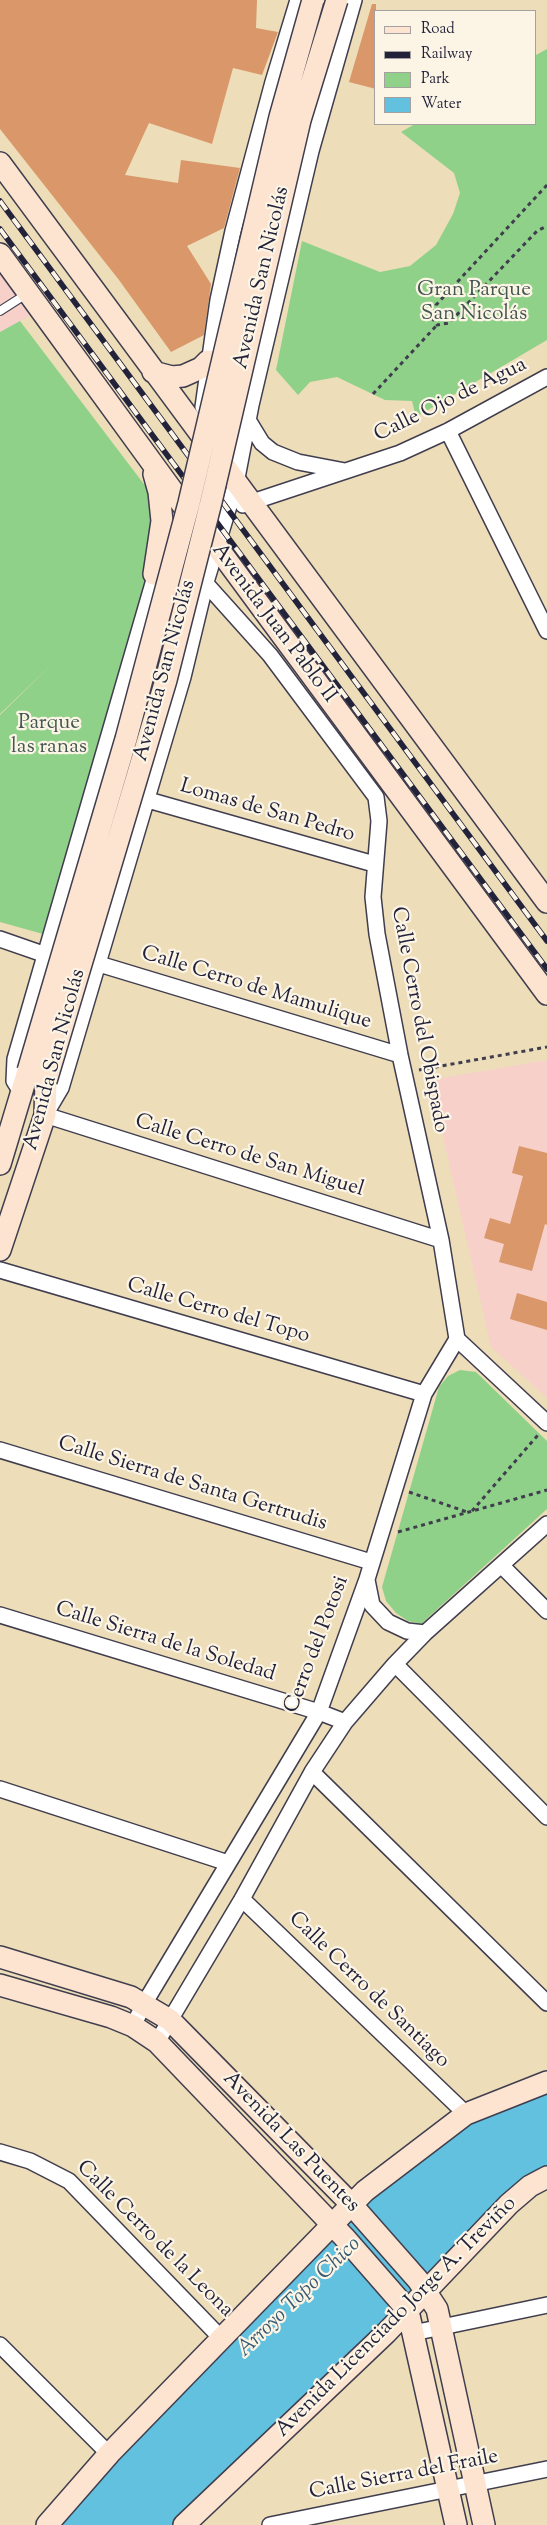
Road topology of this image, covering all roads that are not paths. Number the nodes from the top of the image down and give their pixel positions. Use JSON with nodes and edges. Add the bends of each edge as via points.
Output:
{"nodes":[{"id":1,"x":298,"y":0,"type":"edge"},
{"id":2,"x":313,"y":0,"type":"edge"},
{"id":3,"x":337,"y":0,"type":"edge"},
{"id":4,"x":354,"y":0,"type":"edge"},
{"id":5,"x":0,"y":163,"type":"edge"},
{"id":6,"x":0,"y":254,"type":"edge"},
{"id":7,"x":28,"y":293,"type":"junction"},
{"id":8,"x":0,"y":311,"type":"edge"},
{"id":9,"x":208,"y":361,"type":"junction"},
{"id":10,"x":153,"y":372,"type":"junction"},
{"id":11,"x":547,"y":377,"type":"edge"},
{"id":12,"x":205,"y":388,"type":"junction"},
{"id":13,"x":251,"y":405,"type":"junction"},
{"id":14,"x":248,"y":420,"type":"junction"},
{"id":15,"x":199,"y":431,"type":"junction"},
{"id":16,"x":448,"y":431,"type":"junction"},
{"id":17,"x":150,"y":461,"type":"junction"},
{"id":18,"x":346,"y":472,"type":"junction"},
{"id":19,"x":236,"y":483,"type":"junction"},
{"id":20,"x":251,"y":503,"type":"junction"},
{"id":21,"x":182,"y":504,"type":"junction"},
{"id":22,"x":228,"y":509,"type":"junction"},
{"id":23,"x":217,"y":547,"type":"junction"},
{"id":24,"x":158,"y":564,"type":"junction"},
{"id":25,"x":206,"y":582,"type":"junction"},
{"id":26,"x":547,"y":631,"type":"edge"},
{"id":27,"x":148,"y":800,"type":"junction"},
{"id":28,"x":374,"y":864,"type":"junction"},
{"id":29,"x":547,"y":902,"type":"edge"},
{"id":30,"x":0,"y":939,"type":"edge"},
{"id":31,"x":46,"y":955,"type":"junction"},
{"id":32,"x":99,"y":964,"type":"junction"},
{"id":33,"x":547,"y":994,"type":"edge"},
{"id":34,"x":400,"y":1054,"type":"junction"},
{"id":35,"x":0,"y":1084,"type":"edge"},
{"id":36,"x":21,"y":1092,"type":"junction"},
{"id":37,"x":45,"y":1116,"type":"junction"},
{"id":38,"x":0,"y":1164,"type":"edge"},
{"id":39,"x":441,"y":1240,"type":"junction"},
{"id":40,"x":0,"y":1250,"type":"edge"},
{"id":41,"x":0,"y":1270,"type":"edge"},
{"id":42,"x":457,"y":1339,"type":"junction"},
{"id":43,"x":424,"y":1394,"type":"junction"},
{"id":44,"x":544,"y":1427,"type":"edge"},
{"id":45,"x":0,"y":1450,"type":"edge"},
{"id":46,"x":547,"y":1524,"type":"edge"},
{"id":47,"x":371,"y":1562,"type":"junction"},
{"id":48,"x":502,"y":1566,"type":"junction"},
{"id":49,"x":367,"y":1578,"type":"junction"},
{"id":50,"x":547,"y":1611,"type":"edge"},
{"id":51,"x":0,"y":1614,"type":"edge"},
{"id":52,"x":426,"y":1633,"type":"junction"},
{"id":53,"x":395,"y":1664,"type":"junction"},
{"id":54,"x":319,"y":1712,"type":"junction"},
{"id":55,"x":345,"y":1722,"type":"junction"},
{"id":56,"x":312,"y":1772,"type":"junction"},
{"id":57,"x":0,"y":1789,"type":"edge"},
{"id":58,"x":547,"y":1816,"type":"edge"},
{"id":59,"x":228,"y":1863,"type":"junction"},
{"id":60,"x":242,"y":1898,"type":"junction"},
{"id":61,"x":0,"y":1956,"type":"edge"},
{"id":62,"x":0,"y":1986,"type":"edge"},
{"id":63,"x":547,"y":2003,"type":"edge"},
{"id":64,"x":144,"y":2004,"type":"junction"},
{"id":65,"x":170,"y":2020,"type":"junction"},
{"id":66,"x":132,"y":2026,"type":"junction"},
{"id":67,"x":157,"y":2042,"type":"junction"},
{"id":68,"x":547,"y":2082,"type":"edge"},
{"id":69,"x":466,"y":2114,"type":"junction"},
{"id":70,"x":0,"y":2152,"type":"edge"},
{"id":71,"x":547,"y":2177,"type":"edge"},
{"id":72,"x":357,"y":2211,"type":"junction"},
{"id":73,"x":338,"y":2231,"type":"junction"},
{"id":74,"x":423,"y":2286,"type":"junction"},
{"id":75,"x":547,"y":2305,"type":"edge"},
{"id":76,"x":403,"y":2306,"type":"junction"},
{"id":77,"x":442,"y":2327,"type":"junction"},
{"id":78,"x":413,"y":2333,"type":"junction"},
{"id":79,"x":222,"y":2338,"type":"junction"},
{"id":80,"x":0,"y":2345,"type":"edge"},
{"id":81,"x":109,"y":2454,"type":"junction"},
{"id":82,"x":547,"y":2469,"type":"edge"},
{"id":83,"x":475,"y":2484,"type":"junction"},
{"id":84,"x":449,"y":2489,"type":"junction"},
{"id":85,"x":48,"y":2525,"type":"edge"},
{"id":86,"x":184,"y":2525,"type":"edge"},
{"id":87,"x":270,"y":2525,"type":"edge"},
{"id":88,"x":456,"y":2525,"type":"edge"},
{"id":89,"x":484,"y":2525,"type":"edge"}],
"edges":[{"from":1,"to":9,"type":"street","via":[[233,231]]},
{"from":2,"to":36,"type":"street","name":"Avenida San Nicolás","bridge":true,"via":[[280,117],[190,503],[126,739]]},
{"from":3,"to":37,"type":"street","name":"Avenida San Nicolás","bridge":true,"via":[[300,120],[166,680],[46,1081]]},
{"from":4,"to":13,"type":"street","via":[[311,151]]},
{"from":5,"to":10,"type":"street"},
{"from":6,"to":7,"type":"street","name":"Avenida Juan Pablo II"},
{"from":7,"to":8,"type":"lane"},
{"from":7,"to":17,"type":"street","name":"Avenida Juan Pablo II"},
{"from":9,"to":10,"type":"street","via":[[183,376]]},
{"from":9,"to":12,"type":"street"},
{"from":10,"to":15,"type":"street"},
{"from":11,"to":16,"type":"street","name":"Calle Ojo de Agua"},
{"from":12,"to":13,"type":"street","via":[[213,400],[224,407],[238,409]]},
{"from":12,"to":15,"type":"street"},
{"from":13,"to":14,"type":"street"},
{"from":14,"to":18,"type":"street","via":[[262,444],[279,455]]},
{"from":14,"to":19,"type":"street"},
{"from":15,"to":19,"type":"street"},
{"from":15,"to":21,"type":"street"},
{"from":16,"to":18,"type":"street","name":"Calle Ojo de Agua","via":[[400,453]]},
{"from":16,"to":26,"type":"street"},
{"from":17,"to":21,"type":"street","name":"Avenida Juan Pablo II"},
{"from":17,"to":24,"type":"street","via":[[162,504]]},
{"from":18,"to":20,"type":"street","name":"Calle Ojo de Agua"},
{"from":19,"to":20,"type":"street"},
{"from":19,"to":22,"type":"street"},
{"from":20,"to":22,"type":"street","name":"Calle Ojo de Agua"},
{"from":20,"to":29,"type":"street"},
{"from":21,"to":22,"type":"street","name":"Calle Ojo de Agua"},
{"from":21,"to":23,"type":"street","name":"Avenida Juan Pablo II"},
{"from":21,"to":24,"type":"street"},
{"from":22,"to":23,"type":"street"},
{"from":23,"to":25,"type":"street"},
{"from":23,"to":33,"type":"street","name":"Avenida Juan Pablo II"},
{"from":24,"to":25,"type":"street","name":"Calle Cerro del Obispado"},
{"from":24,"to":31,"type":"street"},
{"from":25,"to":27,"type":"street"},
{"from":25,"to":28,"type":"street","name":"Calle Cerro del Obispado","via":[[270,655],[376,797],[379,821]]},
{"from":27,"to":28,"type":"street","name":"Lomas de San Pedro"},
{"from":27,"to":32,"type":"street"},
{"from":28,"to":34,"type":"street","name":"Calle Cerro del Obispado","via":[[377,934]]},
{"from":30,"to":31,"type":"street"},
{"from":31,"to":36,"type":"street","via":[[15,1059],[14,1081]]},
{"from":32,"to":34,"type":"street","name":"Calle Cerro de Mamulique"},
{"from":32,"to":37,"type":"street","via":[[61,1088]]},
{"from":34,"to":39,"type":"street","name":"Calle Cerro del Obispado"},
{"from":35,"to":36,"type":"street"},
{"from":36,"to":38,"type":"street","name":"Avenida San Nicolás"},
{"from":37,"to":39,"type":"street","name":"Calle Cerro de San Miguel"},
{"from":37,"to":40,"type":"street","name":"Avenida San Nicolás"},
{"from":39,"to":42,"type":"street","name":"Calle Cerro del Obispado"},
{"from":41,"to":43,"type":"street","name":"Calle Cerro del Topo"},
{"from":42,"to":43,"type":"street","name":"Cerro del Potosi"},
{"from":42,"to":44,"type":"street"},
{"from":43,"to":47,"type":"street","name":"Cerro del Potosi"},
{"from":45,"to":47,"type":"street","name":"Calle Sierra de Santa Gertrudis"},
{"from":46,"to":48,"type":"street"},
{"from":47,"to":49,"type":"street","name":"Cerro del Potosi"},
{"from":48,"to":50,"type":"street"},
{"from":48,"to":52,"type":"street"},
{"from":49,"to":52,"type":"street","via":[[372,1605],[388,1622],[407,1631]]},
{"from":49,"to":54,"type":"street","name":"Cerro del Potosi"},
{"from":51,"to":54,"type":"street","name":"Calle Sierra de la Soledad"},
{"from":52,"to":53,"type":"street"},
{"from":53,"to":55,"type":"street"},
{"from":53,"to":58,"type":"street"},
{"from":54,"to":55,"type":"street","name":"Calle Sierra de la Soledad"},
{"from":54,"to":59,"type":"street","name":"Cerro del Potosi"},
{"from":55,"to":56,"type":"street"},
{"from":56,"to":60,"type":"street"},
{"from":56,"to":63,"type":"street"},
{"from":57,"to":59,"type":"street"},
{"from":59,"to":64,"type":"street","name":"Cerro del Potosi"},
{"from":60,"to":65,"type":"street"},
{"from":60,"to":69,"type":"street","name":"Calle Cerro de Santiago"},
{"from":61,"to":64,"type":"street","name":"Avenida Las Puentes","via":[[131,1997]]},
{"from":62,"to":66,"type":"street","name":"Avenida Las Puentes","via":[[111,2017]]},
{"from":64,"to":65,"type":"street","name":"Avenida Las Puentes"},
{"from":64,"to":66,"type":"street","name":"Cerro del Potosi"},
{"from":65,"to":67,"type":"street"},
{"from":65,"to":72,"type":"street","name":"Avenida Las Puentes"},
{"from":66,"to":67,"type":"street","name":"Avenida Las Puentes"},
{"from":67,"to":73,"type":"street","name":"Avenida Las Puentes"},
{"from":68,"to":69,"type":"street"},
{"from":69,"to":72,"type":"street","via":[[365,2191]]},
{"from":70,"to":79,"type":"street","name":"Calle Cerro de la Leona","via":[[30,2161],[69,2181]]},
{"from":71,"to":74,"type":"street","name":"Avenida Licenciado Jorge A. Treviño","via":[[530,2186],[509,2204]]},
{"from":72,"to":73,"type":"street"},
{"from":72,"to":74,"type":"street","name":"Avenida Las Puentes"},
{"from":73,"to":76,"type":"street","name":"Avenida Las Puentes"},
{"from":73,"to":79,"type":"street"},
{"from":74,"to":76,"type":"street","name":"Avenida Licenciado Jorge A. Treviño"},
{"from":74,"to":77,"type":"street","name":"Avenida Las Puentes","via":[[437,2309]]},
{"from":75,"to":77,"type":"street"},
{"from":76,"to":78,"type":"street","name":"Avenida Las Puentes"},
{"from":76,"to":86,"type":"street","name":"Avenida Licenciado Jorge A. Treviño"},
{"from":77,"to":78,"type":"street"},
{"from":77,"to":83,"type":"street","name":"Avenida Las Puentes"},
{"from":78,"to":84,"type":"street","name":"Avenida Las Puentes"},
{"from":79,"to":81,"type":"street"},
{"from":80,"to":81,"type":"street"},
{"from":81,"to":85,"type":"street"},
{"from":82,"to":83,"type":"street","name":"Calle Sierra del Fraile"},
{"from":83,"to":84,"type":"street","name":"Calle Sierra del Fraile"},
{"from":83,"to":89,"type":"street","name":"Avenida Las Puentes"},
{"from":84,"to":87,"type":"street","name":"Calle Sierra del Fraile"},
{"from":84,"to":88,"type":"street","name":"Avenida Las Puentes"}]}
